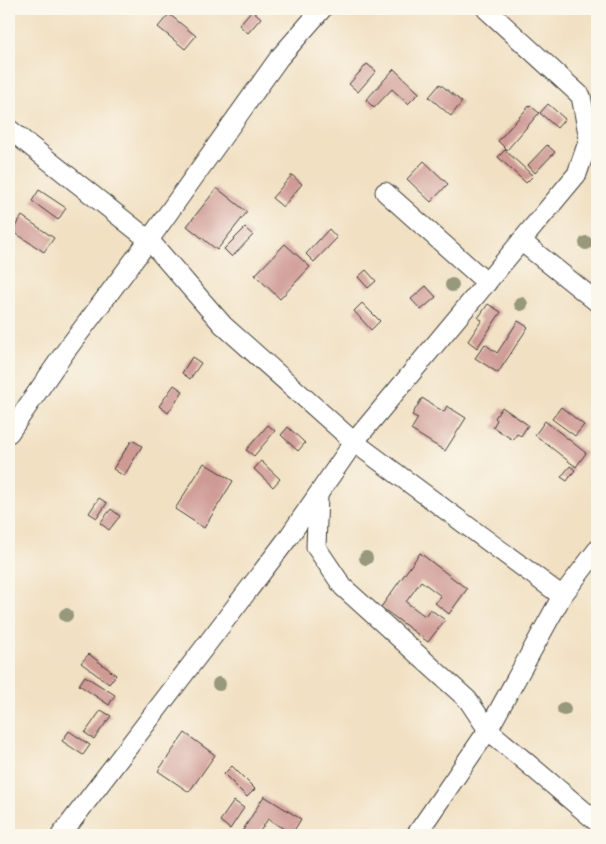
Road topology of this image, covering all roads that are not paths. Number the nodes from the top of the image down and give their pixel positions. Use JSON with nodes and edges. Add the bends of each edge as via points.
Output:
{"nodes":[{"id":1,"x":486,"y":9,"type":"edge"},
{"id":2,"x":315,"y":11,"type":"edge"},
{"id":3,"x":9,"y":129,"type":"edge"},
{"id":4,"x":385,"y":192,"type":"dead end"},
{"id":5,"x":149,"y":240,"type":"junction"},
{"id":6,"x":522,"y":241,"type":"junction"},
{"id":7,"x":487,"y":282,"type":"junction"},
{"id":8,"x":597,"y":302,"type":"edge"},
{"id":9,"x":9,"y":433,"type":"edge"},
{"id":10,"x":354,"y":442,"type":"junction"},
{"id":11,"x":318,"y":495,"type":"junction"},
{"id":12,"x":597,"y":550,"type":"edge"},
{"id":13,"x":562,"y":596,"type":"junction"},
{"id":14,"x":488,"y":730,"type":"junction"},
{"id":15,"x":594,"y":813,"type":"edge"},
{"id":16,"x":61,"y":835,"type":"edge"},
{"id":17,"x":416,"y":835,"type":"edge"}],
"edges":[{"from":1,"to":6,"type":"street","via":[[581,96],[589,139],[577,174]]},
{"from":2,"to":5,"type":"street"},
{"from":3,"to":5,"type":"street"},
{"from":4,"to":7,"type":"street"},
{"from":5,"to":9,"type":"street","via":[[64,352]]},
{"from":5,"to":10,"type":"street","via":[[223,325]]},
{"from":6,"to":7,"type":"street"},
{"from":6,"to":8,"type":"street"},
{"from":7,"to":10,"type":"street"},
{"from":10,"to":11,"type":"street"},
{"from":10,"to":13,"type":"street"},
{"from":11,"to":14,"type":"street","via":[[316,547],[343,587],[468,700]]},
{"from":11,"to":16,"type":"street"},
{"from":12,"to":13,"type":"street"},
{"from":13,"to":14,"type":"street"},
{"from":14,"to":15,"type":"street"},
{"from":14,"to":17,"type":"street"}]}
